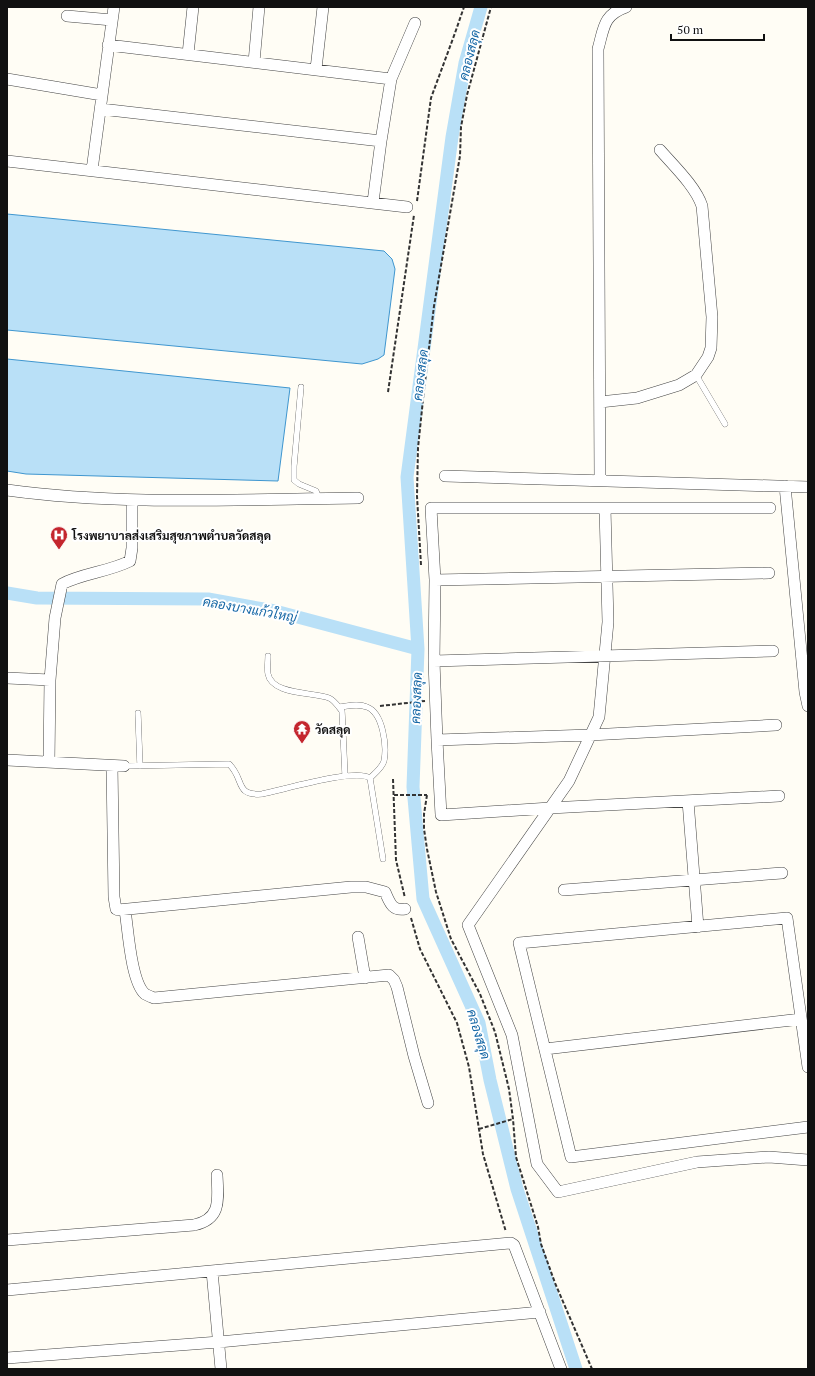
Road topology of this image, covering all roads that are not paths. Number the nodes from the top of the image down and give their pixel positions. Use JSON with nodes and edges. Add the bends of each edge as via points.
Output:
{"nodes":[{"id":1,"x":114,"y":7,"type":"edge"},
{"id":2,"x":193,"y":7,"type":"edge"},
{"id":3,"x":259,"y":7,"type":"edge"},
{"id":4,"x":323,"y":7,"type":"edge"},
{"id":5,"x":626,"y":7,"type":"edge"},
{"id":6,"x":68,"y":16,"type":"dead end"},
{"id":7,"x":112,"y":20,"type":"junction"},
{"id":8,"x":415,"y":23,"type":"dead end"},
{"id":9,"x":108,"y":45,"type":"junction"},
{"id":10,"x":188,"y":54,"type":"junction"},
{"id":11,"x":254,"y":62,"type":"junction"},
{"id":12,"x":316,"y":69,"type":"junction"},
{"id":13,"x":7,"y":79,"type":"edge"},
{"id":14,"x":391,"y":80,"type":"junction"},
{"id":15,"x":102,"y":95,"type":"junction"},
{"id":16,"x":101,"y":109,"type":"junction"},
{"id":17,"x":381,"y":141,"type":"junction"},
{"id":18,"x":660,"y":150,"type":"dead end"},
{"id":19,"x":7,"y":161,"type":"edge"},
{"id":20,"x":92,"y":170,"type":"junction"},
{"id":21,"x":373,"y":202,"type":"junction"},
{"id":22,"x":413,"y":207,"type":"road end"},
{"id":23,"x":696,"y":375,"type":"junction"},
{"id":24,"x":301,"y":387,"type":"dead end"},
{"id":25,"x":600,"y":402,"type":"junction"},
{"id":26,"x":725,"y":424,"type":"dead end"},
{"id":27,"x":444,"y":476,"type":"dead end"},
{"id":28,"x":600,"y":480,"type":"junction"},
{"id":29,"x":785,"y":486,"type":"junction"},
{"id":30,"x":808,"y":487,"type":"edge"},
{"id":31,"x":7,"y":490,"type":"edge"},
{"id":32,"x":319,"y":498,"type":"junction"},
{"id":33,"x":358,"y":498,"type":"dead end"},
{"id":34,"x":132,"y":500,"type":"junction"},
{"id":35,"x":605,"y":508,"type":"junction"},
{"id":36,"x":770,"y":508,"type":"dead end"},
{"id":37,"x":769,"y":572,"type":"dead end"},
{"id":38,"x":607,"y":576,"type":"junction"},
{"id":39,"x":435,"y":580,"type":"junction"},
{"id":40,"x":774,"y":651,"type":"dead end"},
{"id":41,"x":268,"y":656,"type":"dead end"},
{"id":42,"x":605,"y":656,"type":"junction"},
{"id":43,"x":434,"y":661,"type":"junction"},
{"id":44,"x":7,"y":678,"type":"edge"},
{"id":45,"x":50,"y":680,"type":"junction"},
{"id":46,"x":808,"y":706,"type":"edge"},
{"id":47,"x":339,"y":707,"type":"junction"},
{"id":48,"x":138,"y":713,"type":"dead end"},
{"id":49,"x":776,"y":725,"type":"dead end"},
{"id":50,"x":590,"y":735,"type":"junction"},
{"id":51,"x":437,"y":740,"type":"junction"},
{"id":52,"x":7,"y":760,"type":"edge"},
{"id":53,"x":49,"y":762,"type":"junction"},
{"id":54,"x":112,"y":766,"type":"junction"},
{"id":55,"x":124,"y":766,"type":"joint"},
{"id":56,"x":140,"y":766,"type":"junction"},
{"id":57,"x":345,"y":775,"type":"junction"},
{"id":58,"x":370,"y":778,"type":"junction"},
{"id":59,"x":779,"y":796,"type":"dead end"},
{"id":60,"x":688,"y":801,"type":"junction"},
{"id":61,"x":550,"y":808,"type":"junction"},
{"id":62,"x":383,"y":859,"type":"dead end"},
{"id":63,"x":782,"y":873,"type":"dead end"},
{"id":64,"x":694,"y":880,"type":"junction"},
{"id":65,"x":564,"y":890,"type":"dead end"},
{"id":66,"x":407,"y":909,"type":"road end"},
{"id":67,"x":125,"y":910,"type":"junction"},
{"id":68,"x":698,"y":927,"type":"junction"},
{"id":69,"x":358,"y":937,"type":"dead end"},
{"id":70,"x":365,"y":978,"type":"junction"},
{"id":71,"x":801,"y":1020,"type":"junction"},
{"id":72,"x":544,"y":1049,"type":"junction"},
{"id":73,"x":807,"y":1051,"type":"edge"},
{"id":74,"x":808,"y":1067,"type":"edge"},
{"id":75,"x":428,"y":1103,"type":"dead end"},
{"id":76,"x":808,"y":1127,"type":"edge"},
{"id":77,"x":808,"y":1160,"type":"edge"},
{"id":78,"x":217,"y":1175,"type":"dead end"},
{"id":79,"x":7,"y":1240,"type":"edge"},
{"id":80,"x":212,"y":1272,"type":"junction"},
{"id":81,"x":7,"y":1290,"type":"edge"},
{"id":82,"x":540,"y":1312,"type":"junction"},
{"id":83,"x":219,"y":1342,"type":"junction"},
{"id":84,"x":7,"y":1358,"type":"edge"},
{"id":85,"x":221,"y":1369,"type":"edge"},
{"id":86,"x":561,"y":1369,"type":"edge"}],
"edges":[{"from":1,"to":7,"type":"street"},
{"from":2,"to":10,"type":"street"},
{"from":3,"to":11,"type":"street"},
{"from":4,"to":12,"type":"street"},
{"from":5,"to":25,"type":"street","via":[[615,11],[605,23],[598,49]]},
{"from":6,"to":7,"type":"street"},
{"from":7,"to":9,"type":"street"},
{"from":8,"to":14,"type":"street"},
{"from":9,"to":10,"type":"street"},
{"from":9,"to":15,"type":"street"},
{"from":10,"to":11,"type":"street"},
{"from":11,"to":12,"type":"street"},
{"from":12,"to":14,"type":"street"},
{"from":13,"to":15,"type":"street"},
{"from":14,"to":17,"type":"street"},
{"from":15,"to":16,"type":"street"},
{"from":16,"to":17,"type":"street"},
{"from":16,"to":20,"type":"street"},
{"from":17,"to":21,"type":"street"},
{"from":18,"to":23,"type":"street","via":[[691,186],[700,200],[704,217],[712,331],[711,348]]},
{"from":19,"to":20,"type":"street"},
{"from":20,"to":21,"type":"street"},
{"from":21,"to":22,"type":"street"},
{"from":23,"to":25,"type":"street","via":[[679,385],[637,398]]},
{"from":23,"to":26,"type":"lane"},
{"from":24,"to":32,"type":"lane","via":[[294,480],[316,491]]},
{"from":25,"to":28,"type":"street"},
{"from":27,"to":28,"type":"street"},
{"from":28,"to":29,"type":"street"},
{"from":29,"to":30,"type":"street"},
{"from":29,"to":46,"type":"street"},
{"from":31,"to":34,"type":"street"},
{"from":32,"to":33,"type":"street"},
{"from":32,"to":34,"type":"street"},
{"from":34,"to":45,"type":"street","via":[[130,561],[114,568],[72,578],[62,584],[55,618]]},
{"from":35,"to":36,"type":"street"},
{"from":35,"to":38,"type":"street"},
{"from":35,"to":39,"type":"street","via":[[431,508]]},
{"from":37,"to":38,"type":"street"},
{"from":38,"to":39,"type":"street"},
{"from":38,"to":42,"type":"street","via":[[608,622]]},
{"from":39,"to":43,"type":"street"},
{"from":40,"to":42,"type":"street"},
{"from":41,"to":47,"type":"lane","via":[[268,675],[274,685],[329,698]]},
{"from":42,"to":43,"type":"street"},
{"from":42,"to":50,"type":"street","via":[[599,717]]},
{"from":43,"to":51,"type":"street"},
{"from":44,"to":45,"type":"street"},
{"from":45,"to":53,"type":"street"},
{"from":47,"to":57,"type":"lane","via":[[343,719]]},
{"from":47,"to":58,"type":"lane","via":[[356,705],[371,709],[382,726],[384,761]]},
{"from":48,"to":56,"type":"lane"},
{"from":49,"to":50,"type":"street"},
{"from":50,"to":51,"type":"street"},
{"from":50,"to":61,"type":"street","via":[[569,781]]},
{"from":51,"to":61,"type":"street","via":[[441,815]]},
{"from":52,"to":53,"type":"street"},
{"from":53,"to":54,"type":"street"},
{"from":54,"to":55,"type":"street"},
{"from":54,"to":67,"type":"street","via":[[114,897],[116,909]]},
{"from":55,"to":56,"type":"lane"},
{"from":56,"to":57,"type":"lane","via":[[230,764],[244,790],[253,795]]},
{"from":57,"to":58,"type":"lane"},
{"from":58,"to":62,"type":"lane"},
{"from":59,"to":60,"type":"street"},
{"from":60,"to":61,"type":"street"},
{"from":60,"to":64,"type":"street"},
{"from":61,"to":77,"type":"street","via":[[468,925],[512,1035],[537,1164],[558,1192],[697,1162],[769,1157]]},
{"from":63,"to":64,"type":"street"},
{"from":64,"to":65,"type":"street"},
{"from":64,"to":68,"type":"street"},
{"from":66,"to":67,"type":"street","via":[[394,908],[385,892],[351,886]]},
{"from":67,"to":70,"type":"street","via":[[138,983],[145,994],[154,998]]},
{"from":68,"to":71,"type":"street","via":[[787,918]]},
{"from":68,"to":72,"type":"street","via":[[519,943]]},
{"from":69,"to":70,"type":"street"},
{"from":70,"to":75,"type":"street","via":[[389,975],[394,980]]},
{"from":71,"to":72,"type":"street"},
{"from":71,"to":73,"type":"street"},
{"from":72,"to":76,"type":"street","via":[[571,1157]]},
{"from":73,"to":74,"type":"street"},
{"from":78,"to":79,"type":"street","via":[[218,1204],[214,1214],[201,1224]]},
{"from":80,"to":81,"type":"street"},
{"from":80,"to":82,"type":"street","via":[[511,1243]]},
{"from":80,"to":83,"type":"street"},
{"from":82,"to":83,"type":"street"},
{"from":82,"to":86,"type":"street"},
{"from":83,"to":84,"type":"street"},
{"from":83,"to":85,"type":"street"}]}
